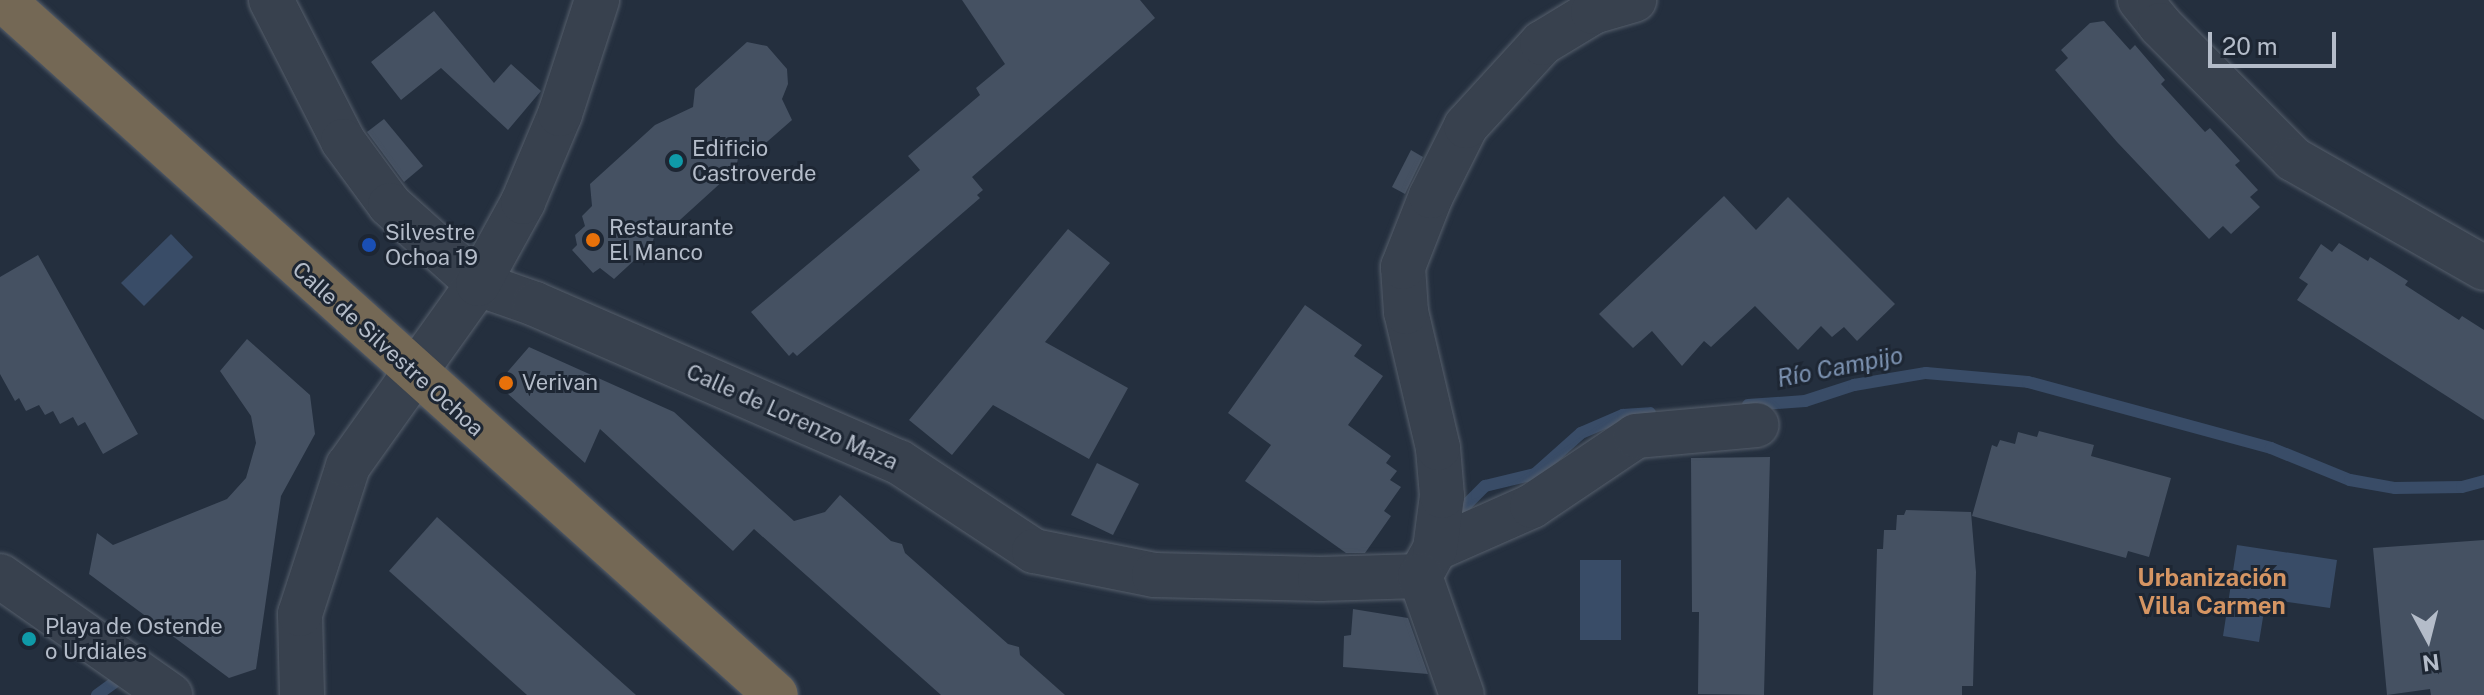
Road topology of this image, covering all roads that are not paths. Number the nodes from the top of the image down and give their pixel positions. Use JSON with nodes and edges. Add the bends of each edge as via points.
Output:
{"nodes":[{"id":1,"x":3,"y":0,"type":"edge"},
{"id":2,"x":271,"y":0,"type":"edge"},
{"id":3,"x":597,"y":0,"type":"edge"},
{"id":4,"x":1634,"y":0,"type":"edge"},
{"id":5,"x":2140,"y":0,"type":"edge"},
{"id":6,"x":2484,"y":268,"type":"edge"},
{"id":7,"x":478,"y":284,"type":"junction"},
{"id":8,"x":413,"y":372,"type":"junction"},
{"id":9,"x":1756,"y":425,"type":"dead end"},
{"id":10,"x":1428,"y":562,"type":"junction"},
{"id":11,"x":0,"y":576,"type":"edge"},
{"id":12,"x":170,"y":695,"type":"edge"},
{"id":13,"x":302,"y":695,"type":"edge"},
{"id":14,"x":776,"y":695,"type":"edge"},
{"id":15,"x":1462,"y":695,"type":"edge"}],
"edges":[{"from":1,"to":8,"type":"highway","name":"Calle de Silvestre Ochoa"},
{"from":2,"to":7,"type":"street","name":"Calle de Lorenzo Maza","via":[[343,141],[390,205]]},
{"from":3,"to":7,"type":"street","via":[[560,114],[523,202]]},
{"from":4,"to":10,"type":"street","via":[[1593,12],[1542,43],[1466,126],[1403,267],[1406,312],[1438,448],[1442,496]]},
{"from":5,"to":6,"type":"street","via":[[2293,159]]},
{"from":7,"to":8,"type":"street"},
{"from":7,"to":10,"type":"street","name":"Calle de Lorenzo Maza","via":[[899,462],[1034,551],[1154,575],[1320,579]]},
{"from":8,"to":13,"type":"street","via":[[348,466],[300,614]]},
{"from":8,"to":14,"type":"highway","name":"Calle de Silvestre Ochoa"},
{"from":9,"to":10,"type":"street","via":[[1636,436],[1532,506]]},
{"from":10,"to":15,"type":"street"},
{"from":11,"to":12,"type":"street"}]}
